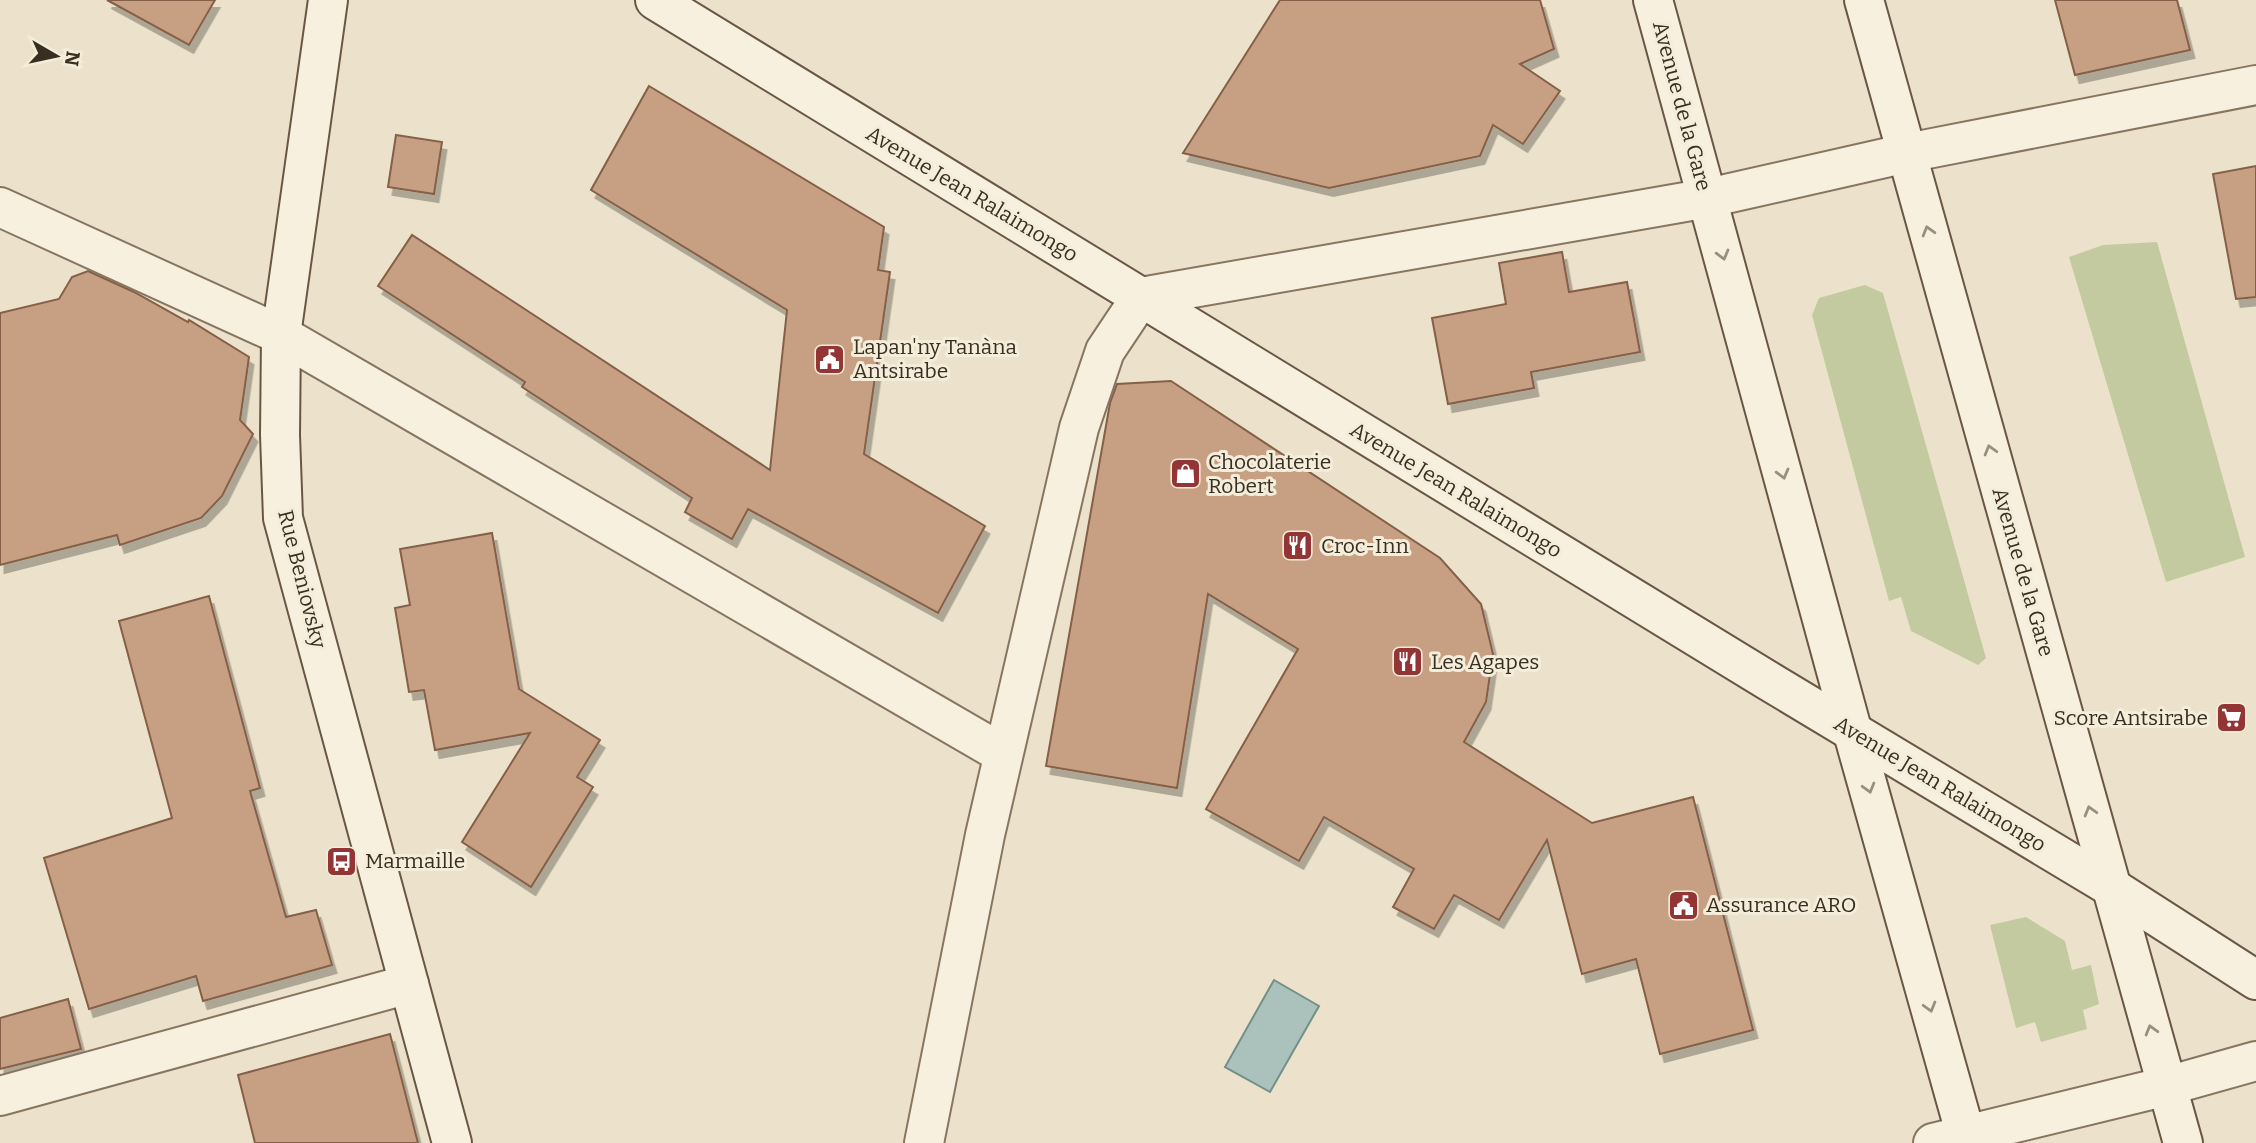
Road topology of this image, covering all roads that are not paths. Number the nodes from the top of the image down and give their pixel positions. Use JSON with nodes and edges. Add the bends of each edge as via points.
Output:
{"nodes":[{"id":1,"x":328,"y":0,"type":"edge"},
{"id":2,"x":655,"y":0,"type":"edge"},
{"id":3,"x":1653,"y":0,"type":"edge"},
{"id":4,"x":1864,"y":0,"type":"edge"},
{"id":5,"x":2256,"y":85,"type":"edge"},
{"id":6,"x":1906,"y":153,"type":"junction"},
{"id":7,"x":1708,"y":198,"type":"junction"},
{"id":8,"x":0,"y":207,"type":"edge"},
{"id":9,"x":1141,"y":297,"type":"junction"},
{"id":10,"x":281,"y":335,"type":"junction"},
{"id":11,"x":1853,"y":733,"type":"junction"},
{"id":12,"x":1003,"y":754,"type":"junction"},
{"id":13,"x":2111,"y":887,"type":"junction"},
{"id":14,"x":2256,"y":980,"type":"edge"},
{"id":15,"x":409,"y":984,"type":"junction"},
{"id":16,"x":2256,"y":1061,"type":"edge"},
{"id":17,"x":2167,"y":1086,"type":"junction"},
{"id":18,"x":0,"y":1096,"type":"edge"},
{"id":19,"x":1956,"y":1140,"type":"edge"},
{"id":20,"x":452,"y":1143,"type":"edge"},
{"id":21,"x":924,"y":1143,"type":"edge"},
{"id":22,"x":2183,"y":1143,"type":"edge"}],
"edges":[{"from":1,"to":10,"type":"street","name":"Rue Beniovsky"},
{"from":2,"to":9,"type":"street","name":"Avenue Jean Ralaimongo"},
{"from":3,"to":7,"type":"street","name":"Avenue de la Gare"},
{"from":4,"to":6,"type":"street","name":"Avenue de la Gare"},
{"from":5,"to":6,"type":"street"},
{"from":6,"to":7,"type":"street"},
{"from":13,"to":6,"type":"street","name":"Avenue de la Gare","one_way":true},
{"from":7,"to":9,"type":"street"},
{"from":7,"to":11,"type":"street","name":"Avenue de la Gare","one_way":true},
{"from":8,"to":10,"type":"street"},
{"from":9,"to":11,"type":"street","name":"Avenue Jean Ralaimongo"},
{"from":9,"to":12,"type":"street","via":[[1105,351],[1079,428]]},
{"from":10,"to":12,"type":"street"},
{"from":10,"to":15,"type":"street","name":"Rue Beniovsky","via":[[283,518]]},
{"from":11,"to":13,"type":"street","name":"Avenue Jean Ralaimongo"},
{"from":11,"to":19,"type":"street","name":"Avenue de la Gare","one_way":true},
{"from":12,"to":21,"type":"street"},
{"from":13,"to":14,"type":"street","name":"Avenue Jean Ralaimongo"},
{"from":17,"to":13,"type":"street","name":"Avenue de la Gare","one_way":true},
{"from":15,"to":18,"type":"street"},
{"from":15,"to":20,"type":"street","name":"Rue Beniovsky"},
{"from":16,"to":17,"type":"street"},
{"from":17,"to":19,"type":"street"},
{"from":17,"to":22,"type":"street","name":"Avenue de la Gare"}]}
